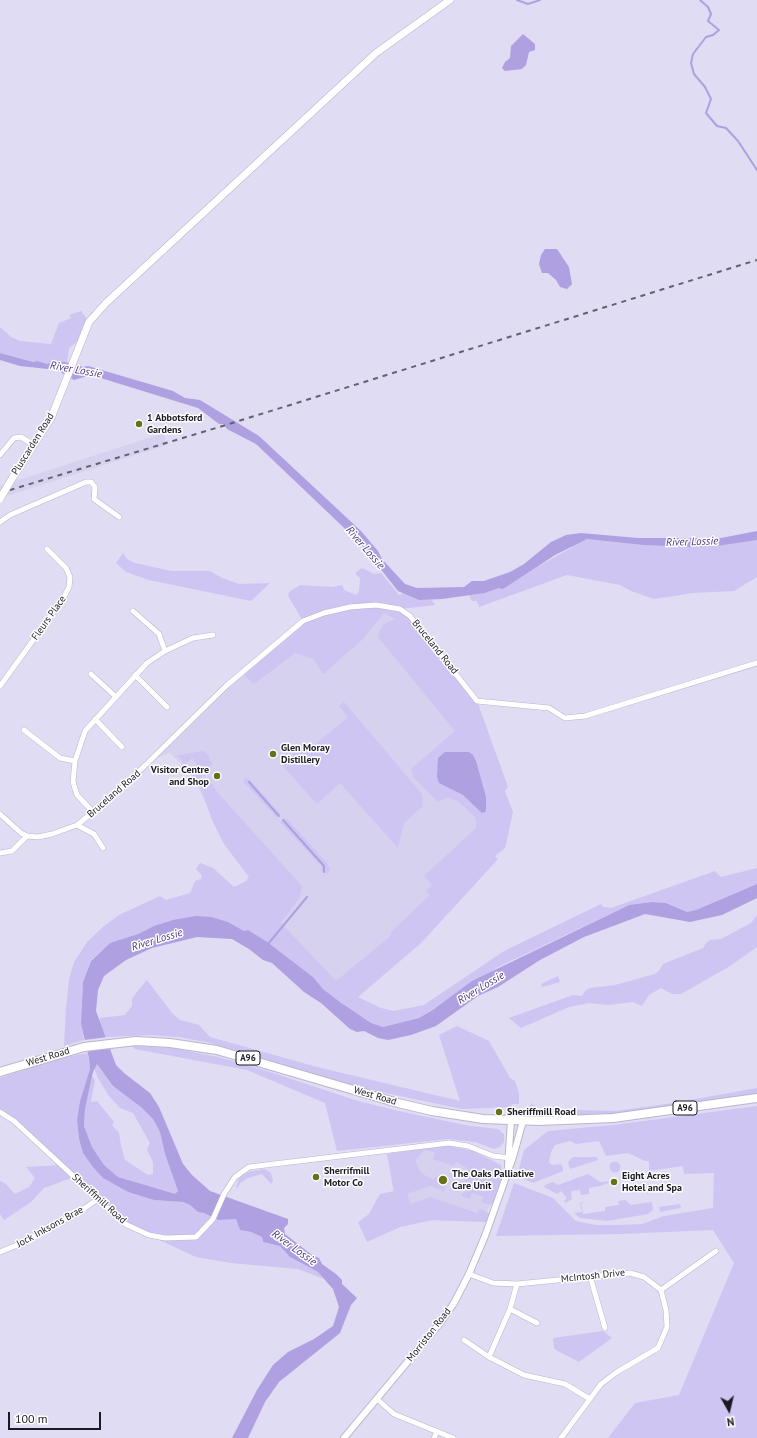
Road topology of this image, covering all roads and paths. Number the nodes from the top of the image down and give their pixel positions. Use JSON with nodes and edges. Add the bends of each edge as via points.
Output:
{"nodes":[{"id":1,"x":450,"y":0,"type":"edge"},
{"id":2,"x":34,"y":445,"type":"junction"},
{"id":3,"x":0,"y":455,"type":"edge"},
{"id":4,"x":0,"y":499,"type":"edge"},
{"id":5,"x":119,"y":517,"type":"dead end"},
{"id":6,"x":0,"y":522,"type":"edge"},
{"id":7,"x":47,"y":549,"type":"dead end"},
{"id":8,"x":133,"y":611,"type":"dead end"},
{"id":9,"x":213,"y":635,"type":"dead end"},
{"id":10,"x":165,"y":651,"type":"junction"},
{"id":11,"x":757,"y":663,"type":"edge"},
{"id":12,"x":91,"y":674,"type":"dead end"},
{"id":13,"x":135,"y":675,"type":"junction"},
{"id":14,"x":0,"y":686,"type":"edge"},
{"id":15,"x":115,"y":696,"type":"junction"},
{"id":16,"x":168,"y":707,"type":"dead end"},
{"id":17,"x":95,"y":719,"type":"junction"},
{"id":18,"x":24,"y":730,"type":"dead end"},
{"id":19,"x":122,"y":747,"type":"dead end"},
{"id":20,"x":75,"y":761,"type":"junction"},
{"id":21,"x":93,"y":812,"type":"junction"},
{"id":22,"x":0,"y":814,"type":"edge"},
{"id":23,"x":77,"y":825,"type":"junction"},
{"id":24,"x":27,"y":836,"type":"junction"},
{"id":25,"x":103,"y":848,"type":"dead end"},
{"id":26,"x":0,"y":853,"type":"edge"},
{"id":27,"x":0,"y":1072,"type":"edge"},
{"id":28,"x":757,"y":1098,"type":"edge"},
{"id":29,"x":0,"y":1112,"type":"edge"},
{"id":30,"x":511,"y":1120,"type":"junction"},
{"id":31,"x":523,"y":1121,"type":"junction"},
{"id":32,"x":511,"y":1158,"type":"junction"},
{"id":33,"x":98,"y":1199,"type":"junction"},
{"id":34,"x":716,"y":1251,"type":"dead end"},
{"id":35,"x":0,"y":1252,"type":"edge"},
{"id":36,"x":469,"y":1274,"type":"junction"},
{"id":37,"x":590,"y":1276,"type":"junction"},
{"id":38,"x":517,"y":1284,"type":"junction"},
{"id":39,"x":661,"y":1290,"type":"junction"},
{"id":40,"x":510,"y":1309,"type":"junction"},
{"id":41,"x":537,"y":1323,"type":"dead end"},
{"id":42,"x":605,"y":1328,"type":"dead end"},
{"id":43,"x":464,"y":1340,"type":"dead end"},
{"id":44,"x":489,"y":1357,"type":"junction"},
{"id":45,"x":590,"y":1398,"type":"junction"},
{"id":46,"x":377,"y":1399,"type":"junction"},
{"id":47,"x":437,"y":1432,"type":"junction"},
{"id":48,"x":344,"y":1438,"type":"edge"},
{"id":49,"x":434,"y":1438,"type":"edge"},
{"id":50,"x":453,"y":1438,"type":"edge"},
{"id":51,"x":561,"y":1438,"type":"edge"}],
"edges":[{"from":1,"to":2,"type":"main road","name":"Pluscarden Road","via":[[376,53],[88,322],[51,418]]},
{"from":2,"to":3,"type":"street","via":[[21,437],[14,438]]},
{"from":2,"to":4,"type":"main road","name":"Pluscarden Road","bridge":true},
{"from":5,"to":6,"type":"street","via":[[94,499],[95,487],[91,482],[86,482],[10,515]]},
{"from":7,"to":14,"type":"street","name":"Fleurs Place","via":[[66,568],[70,578],[69,587],[63,600]]},
{"from":8,"to":10,"type":"street","via":[[159,634]]},
{"from":9,"to":10,"type":"street","via":[[193,638]]},
{"from":10,"to":13,"type":"street"},
{"from":11,"to":21,"type":"street","name":"Bruceland Road","via":[[585,716],[564,718],[549,708],[477,701],[410,616],[400,609],[376,605],[337,610],[303,621],[226,686],[146,766]]},
{"from":12,"to":15,"type":"street"},
{"from":13,"to":15,"type":"street"},
{"from":13,"to":16,"type":"street"},
{"from":15,"to":17,"type":"street"},
{"from":17,"to":19,"type":"street"},
{"from":17,"to":20,"type":"street","via":[[82,736]]},
{"from":18,"to":20,"type":"street","via":[[60,758]]},
{"from":20,"to":21,"type":"street","via":[[73,782],[77,795]]},
{"from":21,"to":23,"type":"street","name":"Bruceland Road"},
{"from":22,"to":24,"type":"street"},
{"from":23,"to":24,"type":"street","name":"Bruceland Road","via":[[52,834]]},
{"from":23,"to":25,"type":"street","name":"Bruceland Road","via":[[94,834]]},
{"from":24,"to":26,"type":"street","via":[[12,851]]},
{"from":27,"to":30,"type":"highway","name":"West Road","number":"A96","via":[[84,1047],[136,1041],[170,1043],[217,1050],[398,1103],[465,1116]]},
{"from":28,"to":31,"type":"highway","name":"West Road","number":"A96","via":[[613,1118]]},
{"from":29,"to":33,"type":"street","name":"Sheriffmill Road","via":[[14,1121]]},
{"from":30,"to":31,"type":"highway","name":"West Road","number":"A96"},
{"from":30,"to":32,"type":"street","name":"Morriston Road"},
{"from":31,"to":32,"type":"street","name":"Morriston Road"},
{"from":32,"to":33,"type":"street","name":"Sheriffmill Road","via":[[493,1156],[468,1146],[449,1143],[274,1164],[244,1170],[235,1177],[224,1194],[213,1220],[196,1237],[164,1238],[149,1235],[125,1224]]},
{"from":32,"to":36,"type":"street","name":"Morriston Road","via":[[485,1236]]},
{"from":33,"to":35,"type":"street","name":"Jock Inksons Brae","via":[[27,1241]]},
{"from":34,"to":39,"type":"street"},
{"from":36,"to":38,"type":"street","name":"McIntosh Drive","via":[[493,1283]]},
{"from":36,"to":46,"type":"street","name":"Morriston Road","via":[[440,1324]]},
{"from":37,"to":38,"type":"street","name":"McIntosh Drive"},
{"from":37,"to":39,"type":"street","name":"McIntosh Drive","via":[[630,1273],[644,1277]]},
{"from":37,"to":42,"type":"street"},
{"from":38,"to":40,"type":"street"},
{"from":39,"to":45,"type":"street","via":[[668,1326],[658,1348],[617,1372],[601,1384]]},
{"from":40,"to":41,"type":"street"},
{"from":40,"to":44,"type":"street"},
{"from":43,"to":44,"type":"street"},
{"from":44,"to":45,"type":"street","via":[[524,1375],[565,1384]]},
{"from":45,"to":51,"type":"street"},
{"from":46,"to":47,"type":"street","via":[[394,1414]]},
{"from":46,"to":48,"type":"street","name":"Morriston Road"},
{"from":47,"to":49,"type":"street"},
{"from":47,"to":50,"type":"street"}]}
